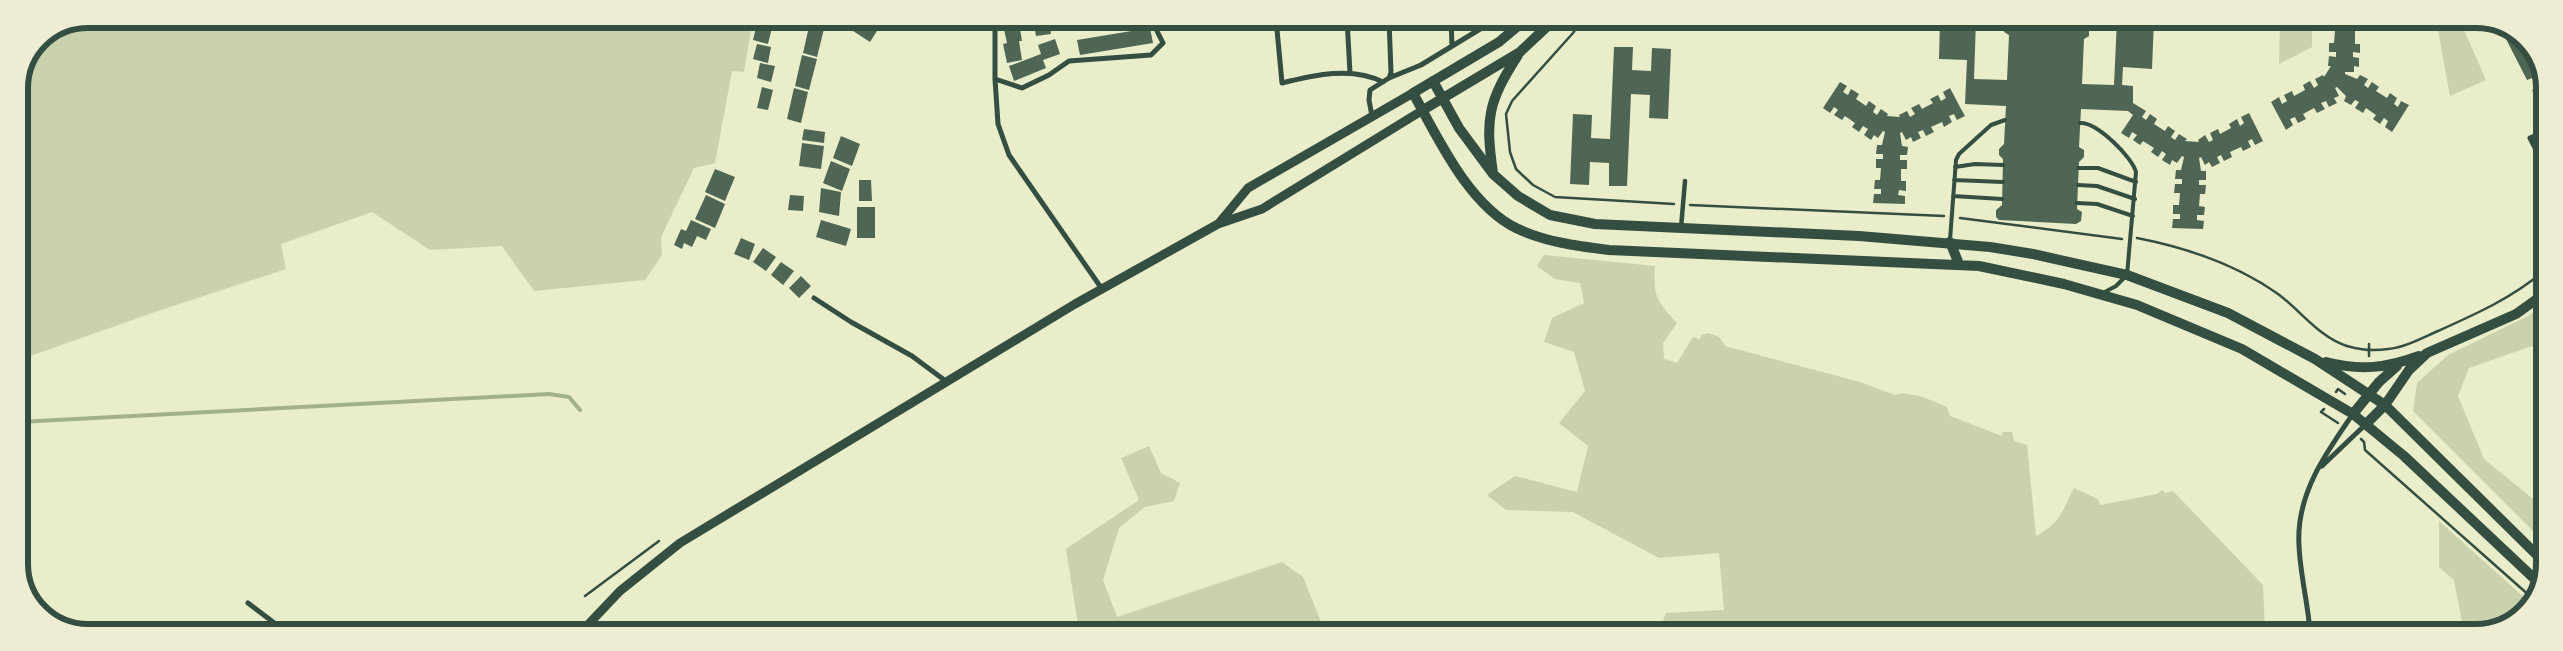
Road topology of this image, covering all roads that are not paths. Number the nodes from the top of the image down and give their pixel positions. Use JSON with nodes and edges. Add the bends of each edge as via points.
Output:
{"nodes":[{"id":1,"x":995,"y":28,"type":"edge"},
{"id":2,"x":1156,"y":28,"type":"edge"},
{"id":3,"x":1277,"y":28,"type":"edge"},
{"id":4,"x":1347,"y":28,"type":"edge"},
{"id":5,"x":1389,"y":28,"type":"edge"},
{"id":6,"x":1451,"y":28,"type":"edge"},
{"id":7,"x":1482,"y":28,"type":"edge"},
{"id":8,"x":1516,"y":28,"type":"edge"},
{"id":9,"x":1546,"y":28,"type":"edge"},
{"id":10,"x":1452,"y":46,"type":"junction"},
{"id":11,"x":1520,"y":52,"type":"junction"},
{"id":12,"x":1350,"y":73,"type":"junction"},
{"id":13,"x":1388,"y":78,"type":"junction"},
{"id":14,"x":995,"y":79,"type":"junction"},
{"id":15,"x":1433,"y":81,"type":"junction"},
{"id":16,"x":1383,"y":82,"type":"junction"},
{"id":17,"x":1413,"y":93,"type":"junction"},
{"id":18,"x":1443,"y":98,"type":"junction"},
{"id":19,"x":1423,"y":110,"type":"junction"},
{"id":20,"x":1372,"y":116,"type":"junction"},
{"id":21,"x":2005,"y":120,"type":"dead end"},
{"id":22,"x":2080,"y":123,"type":"dead end"},
{"id":23,"x":2535,"y":136,"type":"edge"},
{"id":24,"x":2535,"y":148,"type":"edge"},
{"id":25,"x":2003,"y":165,"type":"dead end"},
{"id":26,"x":1955,"y":167,"type":"junction"},
{"id":27,"x":2078,"y":168,"type":"dead end"},
{"id":28,"x":1493,"y":174,"type":"junction"},
{"id":29,"x":1954,"y":180,"type":"junction"},
{"id":30,"x":1685,"y":181,"type":"dead end"},
{"id":31,"x":2003,"y":182,"type":"dead end"},
{"id":32,"x":2136,"y":182,"type":"junction"},
{"id":33,"x":2078,"y":185,"type":"dead end"},
{"id":34,"x":1953,"y":196,"type":"junction"},
{"id":35,"x":2002,"y":198,"type":"dead end"},
{"id":36,"x":2134,"y":199,"type":"junction"},
{"id":37,"x":2077,"y":203,"type":"dead end"},
{"id":38,"x":2133,"y":216,"type":"junction"},
{"id":39,"x":1218,"y":224,"type":"junction"},
{"id":40,"x":1681,"y":228,"type":"junction"},
{"id":41,"x":1950,"y":242,"type":"junction"},
{"id":42,"x":1959,"y":264,"type":"junction"},
{"id":43,"x":2128,"y":275,"type":"junction"},
{"id":44,"x":1102,"y":289,"type":"junction"},
{"id":45,"x":2101,"y":294,"type":"junction"},
{"id":46,"x":814,"y":298,"type":"dead end"},
{"id":47,"x":2535,"y":300,"type":"edge"},
{"id":48,"x":2427,"y":353,"type":"junction"},
{"id":49,"x":2315,"y":358,"type":"junction"},
{"id":50,"x":2402,"y":363,"type":"junction"},
{"id":51,"x":947,"y":382,"type":"junction"},
{"id":52,"x":2369,"y":394,"type":"junction"},
{"id":53,"x":2384,"y":405,"type":"junction"},
{"id":54,"x":2353,"y":414,"type":"junction"},
{"id":55,"x":2366,"y":424,"type":"junction"},
{"id":56,"x":2316,"y":472,"type":"junction"},
{"id":57,"x":2536,"y":554,"type":"edge"},
{"id":58,"x":2533,"y":578,"type":"edge"},
{"id":59,"x":248,"y":603,"type":"dead end"},
{"id":60,"x":276,"y":624,"type":"edge"},
{"id":61,"x":589,"y":624,"type":"edge"},
{"id":62,"x":2309,"y":624,"type":"edge"}],
"edges":[{"from":1,"to":14,"type":"street"},
{"from":2,"to":14,"type":"street","via":[[1163,43],[1152,55],[1069,61],[1022,88]]},
{"from":3,"to":12,"type":"street","via":[[1282,83]]},
{"from":4,"to":12,"type":"street"},
{"from":5,"to":13,"type":"street","via":[[1391,73]]},
{"from":6,"to":10,"type":"street"},
{"from":7,"to":10,"type":"street"},
{"from":8,"to":15,"type":"main road","via":[[1499,42]]},
{"from":9,"to":11,"type":"main road"},
{"from":10,"to":13,"type":"street","via":[[1405,73]]},
{"from":11,"to":18,"type":"main road"},
{"from":11,"to":28,"type":"main road","via":[[1499,85],[1492,103],[1489,141]]},
{"from":12,"to":16,"type":"street"},
{"from":13,"to":16,"type":"street"},
{"from":14,"to":44,"type":"street","via":[[998,124],[1010,155]]},
{"from":15,"to":17,"type":"main road"},
{"from":15,"to":18,"type":"main road"},
{"from":16,"to":20,"type":"street","via":[[1369,93]]},
{"from":17,"to":19,"type":"main road"},
{"from":17,"to":20,"type":"street"},
{"from":18,"to":19,"type":"main road"},
{"from":18,"to":28,"type":"main road","via":[[1473,149]]},
{"from":19,"to":39,"type":"street","via":[[1262,209]]},
{"from":19,"to":42,"type":"main road","via":[[1473,192],[1490,210],[1515,228],[1542,238],[1572,246],[1608,250]]},
{"from":20,"to":39,"type":"street","via":[[1248,188]]},
{"from":21,"to":26,"type":"lane","via":[[1994,123],[1959,154]]},
{"from":22,"to":32,"type":"lane","via":[[2096,127],[2130,160],[2136,172]]},
{"from":23,"to":24,"type":"street","via":[[2530,138]]},
{"from":25,"to":26,"type":"lane"},
{"from":26,"to":29,"type":"lane"},
{"from":27,"to":32,"type":"lane","via":[[2098,168]]},
{"from":28,"to":40,"type":"main road","via":[[1518,196],[1550,215],[1594,224]]},
{"from":29,"to":31,"type":"lane"},
{"from":29,"to":34,"type":"lane"},
{"from":30,"to":40,"type":"street"},
{"from":32,"to":36,"type":"lane"},
{"from":33,"to":36,"type":"lane","via":[[2097,186]]},
{"from":34,"to":35,"type":"lane"},
{"from":34,"to":41,"type":"lane"},
{"from":36,"to":38,"type":"lane"},
{"from":37,"to":38,"type":"lane","via":[[2096,204]]},
{"from":38,"to":43,"type":"lane"},
{"from":39,"to":44,"type":"street"},
{"from":40,"to":41,"type":"main road"},
{"from":41,"to":42,"type":"main road"},
{"from":41,"to":43,"type":"main road","via":[[2033,254]]},
{"from":42,"to":45,"type":"main road","via":[[2023,274]]},
{"from":43,"to":45,"type":"lane"},
{"from":43,"to":49,"type":"main road","via":[[2228,313]]},
{"from":44,"to":51,"type":"street"},
{"from":45,"to":54,"type":"main road","via":[[2167,317],[2242,349]]},
{"from":46,"to":51,"type":"street","via":[[912,356]]},
{"from":47,"to":48,"type":"main road","via":[[2516,314]]},
{"from":48,"to":50,"type":"main road"},
{"from":48,"to":53,"type":"main road","via":[[2409,370]]},
{"from":49,"to":50,"type":"main road","via":[[2360,368],[2383,368]]},
{"from":49,"to":52,"type":"main road"},
{"from":50,"to":52,"type":"main road"},
{"from":51,"to":61,"type":"street","via":[[680,543],[620,591]]},
{"from":52,"to":53,"type":"main road"},
{"from":52,"to":54,"type":"main road"},
{"from":53,"to":55,"type":"main road"},
{"from":53,"to":57,"type":"main road"},
{"from":54,"to":55,"type":"main road"},
{"from":54,"to":56,"type":"street"},
{"from":55,"to":56,"type":"street"},
{"from":55,"to":58,"type":"main road"},
{"from":56,"to":62,"type":"street","via":[[2304,499],[2298,528]]},
{"from":59,"to":60,"type":"street"}]}
